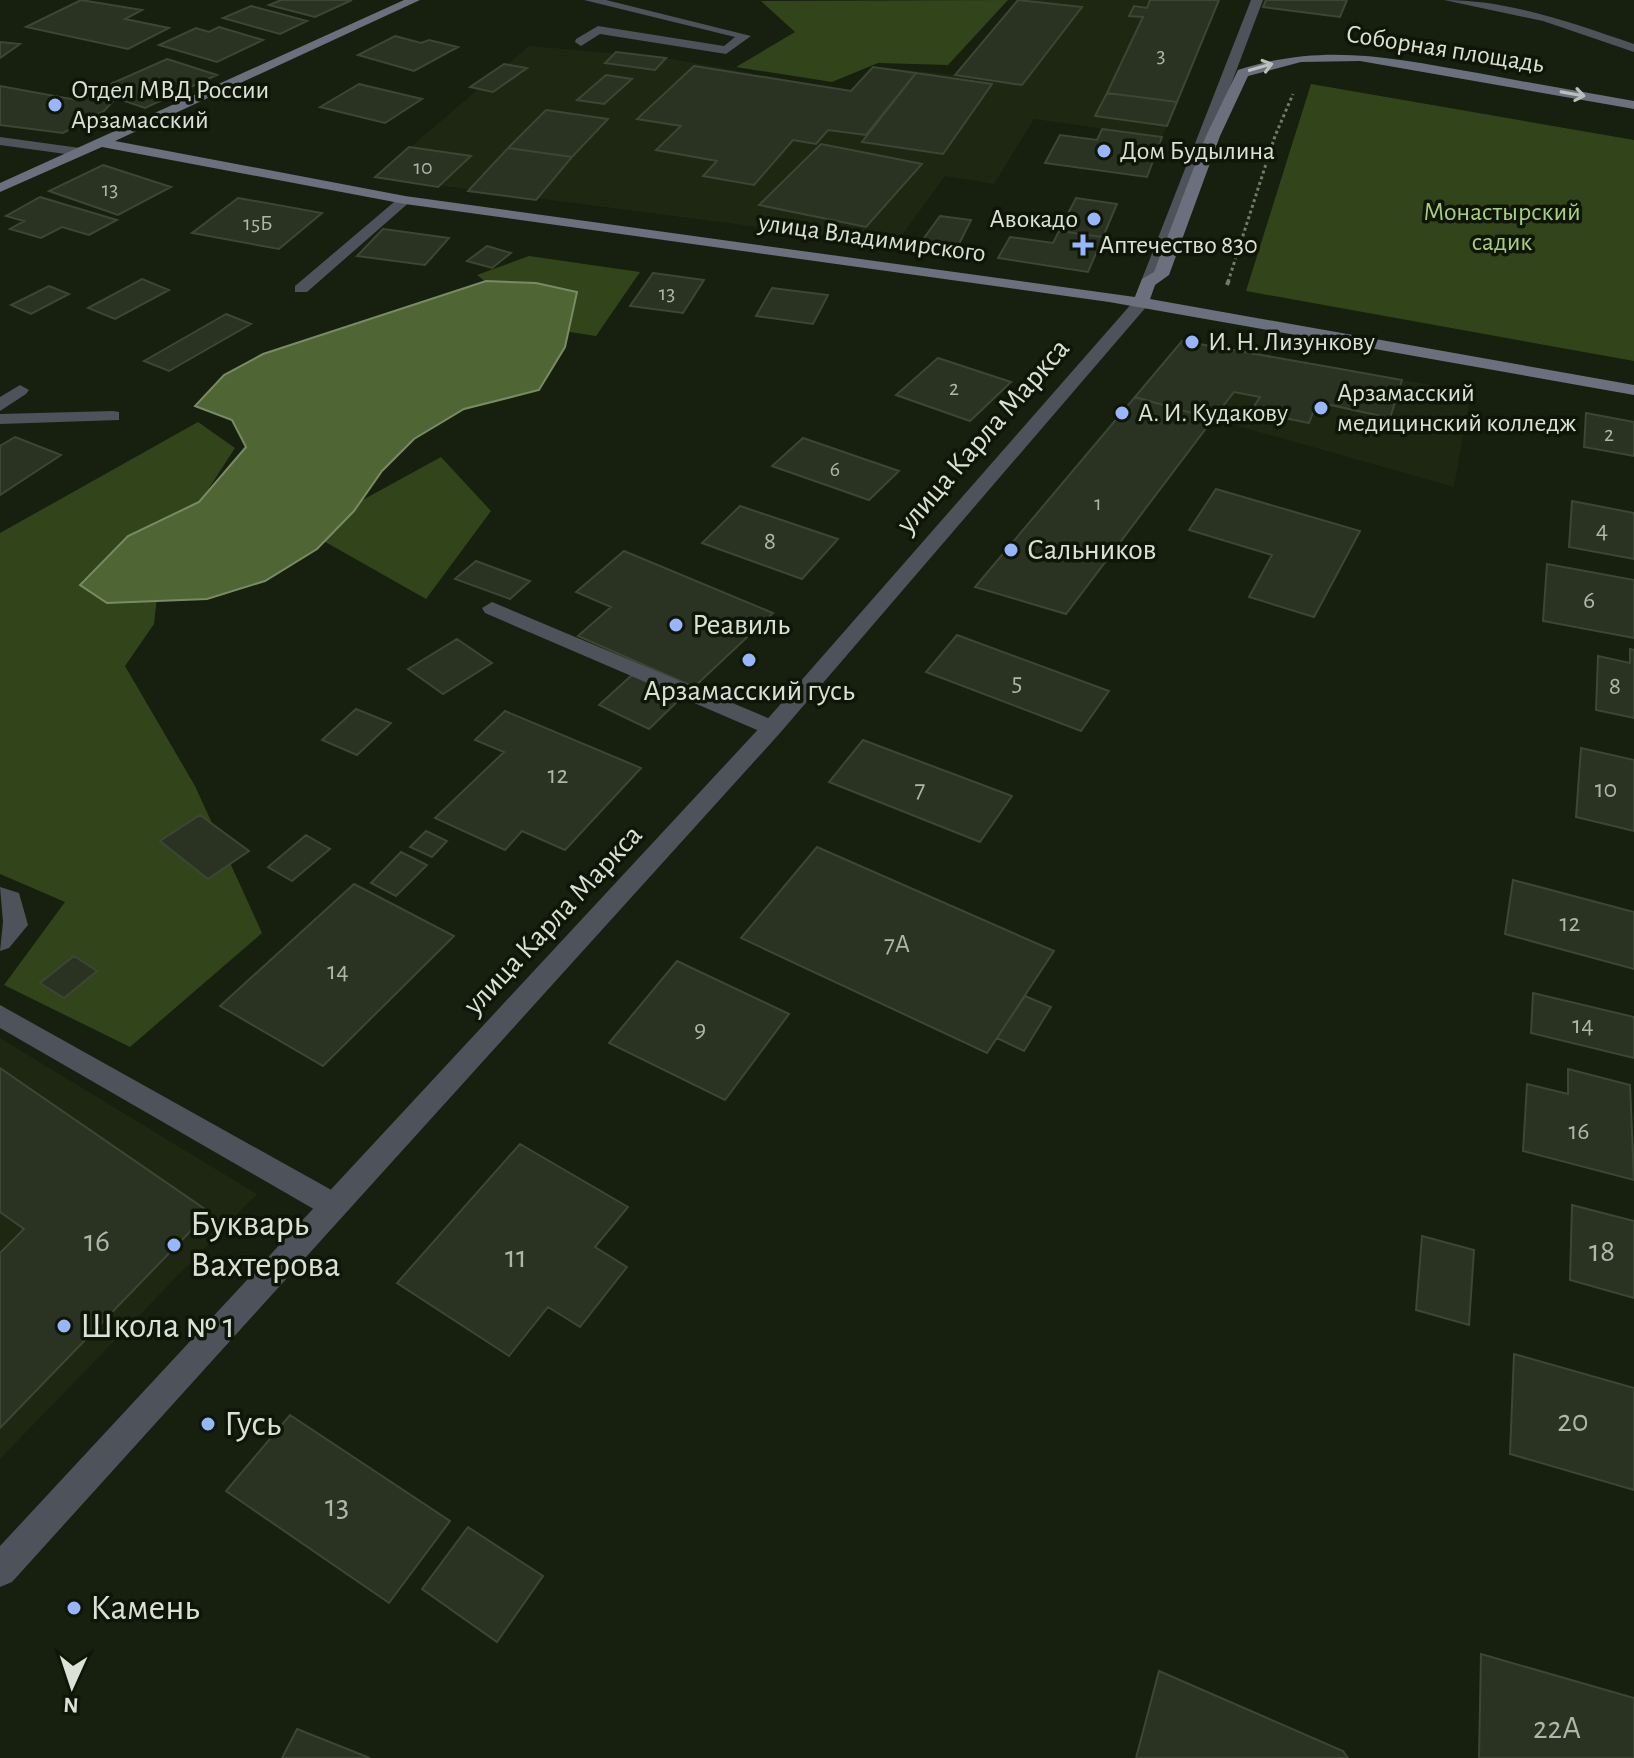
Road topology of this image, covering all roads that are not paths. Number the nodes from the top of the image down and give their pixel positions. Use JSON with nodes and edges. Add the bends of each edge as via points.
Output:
{"nodes":[{"id":1,"x":414,"y":0,"type":"edge"},
{"id":2,"x":1257,"y":0,"type":"edge"},
{"id":3,"x":1450,"y":0,"type":"edge"},
{"id":4,"x":592,"y":1,"type":"edge"},
{"id":5,"x":598,"y":30,"type":"junction"},
{"id":6,"x":581,"y":42,"type":"dead end"},
{"id":7,"x":1634,"y":48,"type":"edge"},
{"id":8,"x":1634,"y":105,"type":"edge"},
{"id":9,"x":0,"y":141,"type":"edge"},
{"id":10,"x":102,"y":143,"type":"junction"},
{"id":11,"x":80,"y":152,"type":"junction"},
{"id":12,"x":0,"y":188,"type":"edge"},
{"id":13,"x":405,"y":200,"type":"junction"},
{"id":14,"x":301,"y":289,"type":"dead end"},
{"id":15,"x":1145,"y":292,"type":"junction"},
{"id":16,"x":20,"y":390,"type":"dead end"},
{"id":17,"x":1634,"y":390,"type":"edge"},
{"id":18,"x":0,"y":406,"type":"edge"},
{"id":19,"x":113,"y":416,"type":"dead end"},
{"id":20,"x":0,"y":419,"type":"edge"},
{"id":21,"x":492,"y":608,"type":"dead end"},
{"id":22,"x":772,"y":728,"type":"junction"},
{"id":23,"x":0,"y":896,"type":"edge"},
{"id":24,"x":0,"y":941,"type":"edge"},
{"id":25,"x":0,"y":1015,"type":"edge"},
{"id":26,"x":334,"y":1206,"type":"junction"},
{"id":27,"x":0,"y":1570,"type":"edge"}],
"edges":[{"from":1,"to":10,"type":"street"},
{"from":2,"to":15,"type":"street"},
{"from":3,"to":7,"type":"street","name":"Соборная площадь","via":[[1546,18]]},
{"from":4,"to":5,"type":"street"},
{"from":4,"to":5,"type":"street","via":[[745,36],[726,50]]},
{"from":5,"to":6,"type":"street"},
{"from":15,"to":8,"type":"street","name":"Соборная площадь","one_way":true,"via":[[1161,275],[1213,136],[1243,73],[1261,65],[1331,55],[1377,58]]},
{"from":9,"to":11,"type":"street"},
{"from":10,"to":11,"type":"street"},
{"from":10,"to":13,"type":"street","name":"улица Владимирского"},
{"from":11,"to":12,"type":"street"},
{"from":13,"to":14,"type":"street"},
{"from":13,"to":15,"type":"street","name":"улица Владимирского"},
{"from":15,"to":17,"type":"street","name":"улица Владимирского"},
{"from":15,"to":22,"type":"street","name":"улица Карла Маркса"},
{"from":16,"to":18,"type":"street"},
{"from":19,"to":20,"type":"street"},
{"from":21,"to":22,"type":"street"},
{"from":22,"to":26,"type":"street","name":"улица Карла Маркса"},
{"from":23,"to":24,"type":"street","via":[[10,899],[16,925]]},
{"from":25,"to":26,"type":"street"},
{"from":26,"to":27,"type":"street","name":"улица Карла Маркса"}]}
